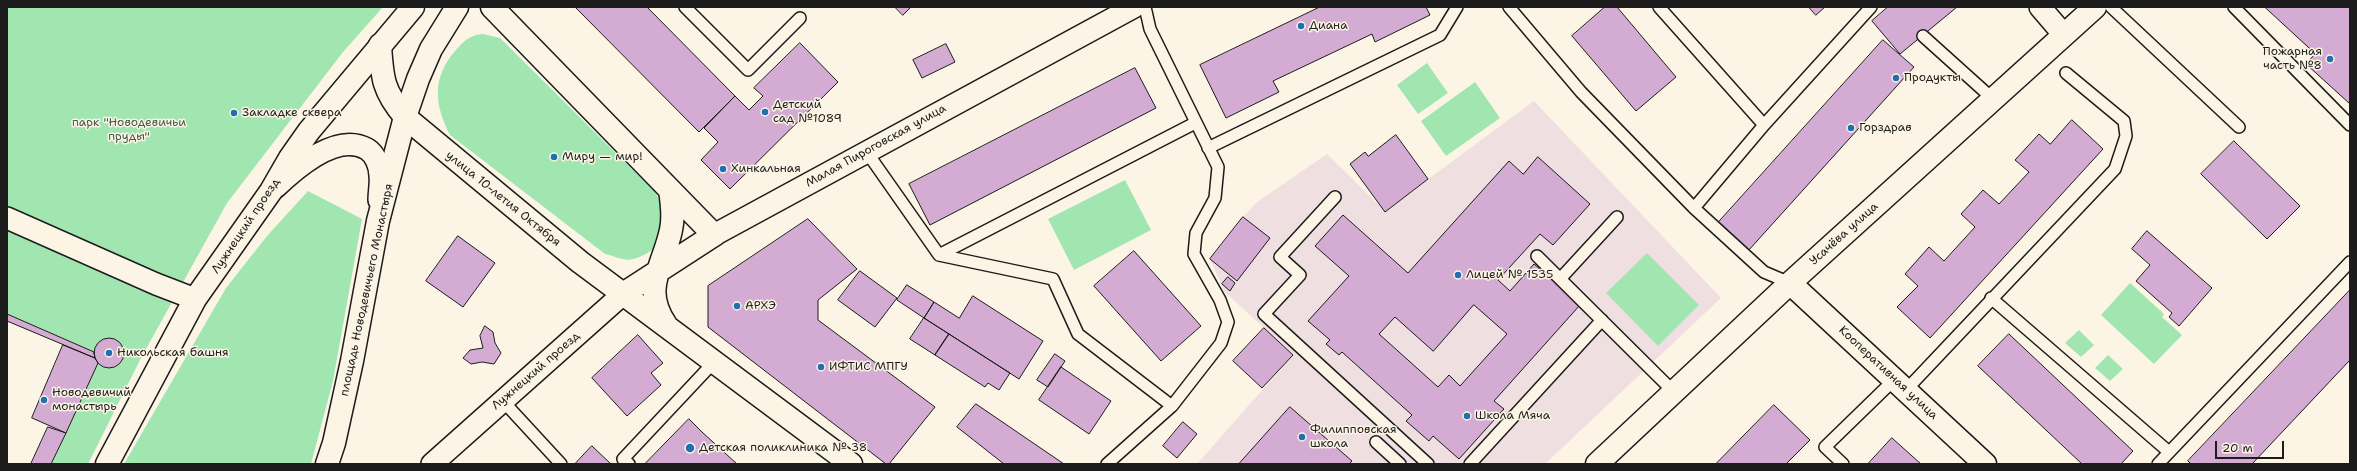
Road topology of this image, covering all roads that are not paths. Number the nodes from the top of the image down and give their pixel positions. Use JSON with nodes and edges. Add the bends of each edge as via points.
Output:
{"nodes":[{"id":1,"x":413,"y":7,"type":"edge"},
{"id":2,"x":457,"y":7,"type":"edge"},
{"id":3,"x":492,"y":7,"type":"edge"},
{"id":4,"x":685,"y":7,"type":"edge"},
{"id":5,"x":1134,"y":7,"type":"edge"},
{"id":6,"x":1144,"y":7,"type":"edge"},
{"id":7,"x":1457,"y":7,"type":"edge"},
{"id":8,"x":1509,"y":7,"type":"edge"},
{"id":9,"x":1660,"y":7,"type":"edge"},
{"id":10,"x":1871,"y":7,"type":"edge"},
{"id":11,"x":2040,"y":7,"type":"edge"},
{"id":12,"x":2095,"y":7,"type":"edge"},
{"id":13,"x":2111,"y":7,"type":"edge"},
{"id":14,"x":2234,"y":7,"type":"edge"},
{"id":15,"x":800,"y":18,"type":"dead end"},
{"id":16,"x":2064,"y":35,"type":"junction"},
{"id":17,"x":1923,"y":36,"type":"dead end"},
{"id":18,"x":380,"y":45,"type":"junction"},
{"id":19,"x":2066,"y":73,"type":"dead end"},
{"id":20,"x":1993,"y":100,"type":"junction"},
{"id":21,"x":405,"y":117,"type":"junction"},
{"id":22,"x":1195,"y":123,"type":"junction"},
{"id":23,"x":1764,"y":125,"type":"junction"},
{"id":24,"x":2350,"y":125,"type":"edge"},
{"id":25,"x":2239,"y":127,"type":"dead end"},
{"id":26,"x":1208,"y":148,"type":"junction"},
{"id":27,"x":866,"y":151,"type":"junction"},
{"id":28,"x":670,"y":190,"type":"junction"},
{"id":29,"x":271,"y":191,"type":"junction"},
{"id":30,"x":1334,"y":197,"type":"dead end"},
{"id":31,"x":1694,"y":208,"type":"junction"},
{"id":32,"x":1617,"y":217,"type":"dead end"},
{"id":33,"x":7,"y":218,"type":"edge"},
{"id":34,"x":378,"y":221,"type":"junction"},
{"id":35,"x":714,"y":235,"type":"junction"},
{"id":36,"x":939,"y":255,"type":"junction"},
{"id":37,"x":1537,"y":256,"type":"dead end"},
{"id":38,"x":2350,"y":262,"type":"edge"},
{"id":39,"x":658,"y":272,"type":"junction"},
{"id":40,"x":1560,"y":279,"type":"junction"},
{"id":41,"x":1790,"y":283,"type":"junction"},
{"id":42,"x":623,"y":294,"type":"junction"},
{"id":43,"x":1992,"y":298,"type":"junction"},
{"id":44,"x":195,"y":299,"type":"junction"},
{"id":45,"x":1602,"y":320,"type":"junction"},
{"id":46,"x":667,"y":325,"type":"junction"},
{"id":47,"x":715,"y":361,"type":"junction"},
{"id":48,"x":1900,"y":385,"type":"junction"},
{"id":49,"x":1674,"y":392,"type":"junction"},
{"id":50,"x":502,"y":400,"type":"junction"},
{"id":51,"x":1172,"y":406,"type":"junction"},
{"id":52,"x":1376,"y":442,"type":"dead end"},
{"id":53,"x":2169,"y":452,"type":"junction"},
{"id":54,"x":107,"y":464,"type":"edge"},
{"id":55,"x":327,"y":464,"type":"edge"},
{"id":56,"x":432,"y":464,"type":"edge"},
{"id":57,"x":560,"y":464,"type":"edge"},
{"id":58,"x":629,"y":464,"type":"edge"},
{"id":59,"x":851,"y":464,"type":"edge"},
{"id":60,"x":1106,"y":464,"type":"edge"},
{"id":61,"x":1400,"y":464,"type":"edge"},
{"id":62,"x":1428,"y":464,"type":"edge"},
{"id":63,"x":1470,"y":464,"type":"edge"},
{"id":64,"x":1597,"y":464,"type":"edge"},
{"id":65,"x":1843,"y":464,"type":"edge"},
{"id":66,"x":1985,"y":464,"type":"edge"},
{"id":67,"x":2158,"y":464,"type":"edge"}],
"edges":[{"from":1,"to":18,"type":"street","name":"Лужнецкий проезд"},
{"from":2,"to":21,"type":"street","name":"площадь Новодевичьего Монастыря","via":[[431,49]]},
{"from":3,"to":28,"type":"street"},
{"from":4,"to":15,"type":"lane","via":[[748,70]]},
{"from":5,"to":27,"type":"street","name":"Малая Пироговская улица"},
{"from":6,"to":22,"type":"lane","via":[[1150,29]]},
{"from":7,"to":26,"type":"lane","via":[[1440,35]]},
{"from":8,"to":31,"type":"lane","via":[[1581,92]]},
{"from":9,"to":23,"type":"lane"},
{"from":10,"to":23,"type":"lane"},
{"from":11,"to":16,"type":"street"},
{"from":12,"to":16,"type":"street","name":"Усачёва улица"},
{"from":13,"to":25,"type":"lane"},
{"from":14,"to":24,"type":"lane"},
{"from":16,"to":20,"type":"street","name":"Усачёва улица"},
{"from":17,"to":20,"type":"lane"},
{"from":18,"to":21,"type":"street","name":"улица 10-летия Октября","via":[[382,74],[390,99]]},
{"from":18,"to":29,"type":"street","name":"Лужнецкий проезд","via":[[309,131]]},
{"from":19,"to":43,"type":"lane","via":[[2124,121],[2126,136],[2115,169]]},
{"from":20,"to":41,"type":"street","name":"Усачёва улица"},
{"from":21,"to":34,"type":"street","name":"площадь Новодевичьего Монастыря"},
{"from":21,"to":42,"type":"street","name":"улица 10-летия Октября","via":[[568,252]]},
{"from":22,"to":26,"type":"lane"},
{"from":22,"to":36,"type":"lane"},
{"from":23,"to":31,"type":"lane"},
{"from":26,"to":51,"type":"lane","via":[[1218,167],[1218,179],[1215,198],[1196,233],[1194,254],[1220,300],[1228,322],[1221,342]]},
{"from":27,"to":35,"type":"street","name":"Малая Пироговская улица"},
{"from":27,"to":36,"type":"lane"},
{"from":28,"to":35,"type":"street"},
{"from":28,"to":39,"type":"street","name":"улица 10-летия Октября","via":[[671,230]]},
{"from":29,"to":34,"type":"street","via":[[300,166],[324,152],[339,146],[361,146],[371,151],[380,174]]},
{"from":29,"to":44,"type":"street","name":"Лужнецкий проезд"},
{"from":30,"to":62,"type":"lane","via":[[1280,257],[1300,275],[1264,314]]},
{"from":31,"to":41,"type":"lane","via":[[1764,272]]},
{"from":32,"to":40,"type":"lane"},
{"from":33,"to":44,"type":"street"},
{"from":34,"to":55,"type":"street","name":"площадь Новодевичьего Монастыря","via":[[352,361]]},
{"from":35,"to":39,"type":"street","name":"Малая Пироговская улица"},
{"from":36,"to":51,"type":"lane","via":[[1053,279],[1078,334]]},
{"from":37,"to":40,"type":"lane"},
{"from":38,"to":53,"type":"lane"},
{"from":39,"to":42,"type":"street","name":"Малая Пироговская улица"},
{"from":39,"to":46,"type":"street","name":"улица 10-летия Октября","via":[[654,293],[657,310]]},
{"from":40,"to":45,"type":"lane"},
{"from":41,"to":48,"type":"street","name":"Кооперативная улица"},
{"from":41,"to":49,"type":"street","name":"Усачёва улица"},
{"from":42,"to":46,"type":"street","name":"улица 10-летия Октября"},
{"from":42,"to":50,"type":"street","name":"Лужнецкий проезд"},
{"from":43,"to":48,"type":"lane"},
{"from":43,"to":53,"type":"lane"},
{"from":44,"to":54,"type":"street","name":"Лужнецкий проезд"},
{"from":45,"to":49,"type":"lane"},
{"from":45,"to":63,"type":"lane"},
{"from":46,"to":47,"type":"street","name":"улица 10-летия Октября"},
{"from":47,"to":58,"type":"lane","via":[[623,459]]},
{"from":47,"to":59,"type":"street","name":"улица 10-летия Октября"},
{"from":48,"to":65,"type":"lane","via":[[1825,447]]},
{"from":48,"to":66,"type":"street","name":"Кооперативная улица"},
{"from":49,"to":64,"type":"street","name":"Усачёва улица"},
{"from":50,"to":56,"type":"street","name":"Лужнецкий проезд"},
{"from":50,"to":57,"type":"lane"},
{"from":51,"to":60,"type":"lane"},
{"from":52,"to":61,"type":"lane"},
{"from":53,"to":67,"type":"lane"}]}
